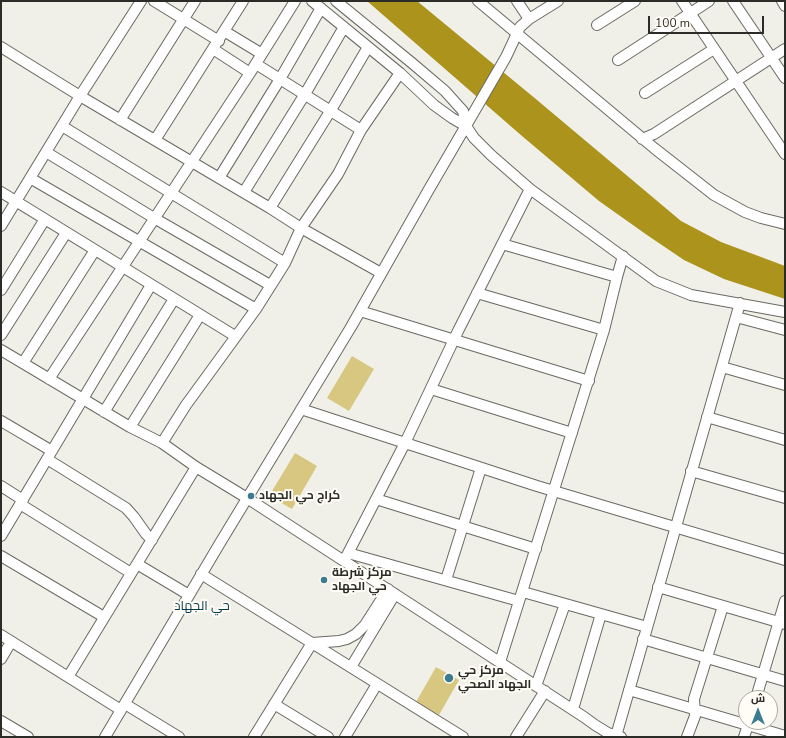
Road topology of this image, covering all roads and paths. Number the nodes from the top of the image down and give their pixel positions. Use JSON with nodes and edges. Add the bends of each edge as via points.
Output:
{"nodes":[{"id":1,"x":141,"y":1,"type":"edge"},
{"id":2,"x":154,"y":1,"type":"edge"},
{"id":3,"x":195,"y":1,"type":"edge"},
{"id":4,"x":243,"y":1,"type":"edge"},
{"id":5,"x":295,"y":1,"type":"edge"},
{"id":6,"x":312,"y":1,"type":"edge"},
{"id":7,"x":336,"y":1,"type":"edge"},
{"id":8,"x":478,"y":1,"type":"edge"},
{"id":9,"x":517,"y":1,"type":"edge"},
{"id":10,"x":558,"y":1,"type":"edge"},
{"id":11,"x":635,"y":1,"type":"edge"},
{"id":12,"x":682,"y":1,"type":"edge"},
{"id":13,"x":709,"y":1,"type":"edge"},
{"id":14,"x":733,"y":1,"type":"edge"},
{"id":15,"x":782,"y":1,"type":"edge"},
{"id":16,"x":785,"y":6,"type":"edge"},
{"id":17,"x":321,"y":8,"type":"junction"},
{"id":18,"x":690,"y":13,"type":"junction"},
{"id":19,"x":184,"y":19,"type":"junction"},
{"id":20,"x":529,"y":19,"type":"junction"},
{"id":21,"x":597,"y":25,"type":"dead end"},
{"id":22,"x":344,"y":27,"type":"junction"},
{"id":23,"x":224,"y":31,"type":"junction"},
{"id":24,"x":517,"y":33,"type":"junction"},
{"id":25,"x":216,"y":45,"type":"junction"},
{"id":26,"x":1,"y":47,"type":"edge"},
{"id":27,"x":368,"y":47,"type":"junction"},
{"id":28,"x":714,"y":49,"type":"junction"},
{"id":29,"x":785,"y":49,"type":"edge"},
{"id":30,"x":262,"y":54,"type":"junction"},
{"id":31,"x":772,"y":57,"type":"junction"},
{"id":32,"x":618,"y":60,"type":"dead end"},
{"id":33,"x":253,"y":68,"type":"junction"},
{"id":34,"x":400,"y":73,"type":"junction"},
{"id":35,"x":785,"y":78,"type":"edge"},
{"id":36,"x":280,"y":79,"type":"junction"},
{"id":37,"x":735,"y":81,"type":"junction"},
{"id":38,"x":645,"y":93,"type":"dead end"},
{"id":39,"x":305,"y":94,"type":"junction"},
{"id":40,"x":80,"y":96,"type":"junction"},
{"id":41,"x":331,"y":110,"type":"junction"},
{"id":42,"x":120,"y":120,"type":"junction"},
{"id":43,"x":62,"y":126,"type":"junction"},
{"id":44,"x":466,"y":126,"type":"junction"},
{"id":45,"x":361,"y":130,"type":"junction"},
{"id":46,"x":642,"y":139,"type":"junction"},
{"id":47,"x":155,"y":140,"type":"junction"},
{"id":48,"x":46,"y":152,"type":"junction"},
{"id":49,"x":785,"y":154,"type":"edge"},
{"id":50,"x":191,"y":162,"type":"junction"},
{"id":51,"x":30,"y":178,"type":"junction"},
{"id":52,"x":219,"y":178,"type":"junction"},
{"id":53,"x":530,"y":189,"type":"junction"},
{"id":54,"x":1,"y":192,"type":"edge"},
{"id":55,"x":244,"y":192,"type":"junction"},
{"id":56,"x":170,"y":194,"type":"junction"},
{"id":57,"x":16,"y":202,"type":"junction"},
{"id":58,"x":270,"y":208,"type":"junction"},
{"id":59,"x":154,"y":218,"type":"junction"},
{"id":60,"x":45,"y":220,"type":"junction"},
{"id":61,"x":785,"y":224,"type":"edge"},
{"id":62,"x":1,"y":226,"type":"edge"},
{"id":63,"x":301,"y":228,"type":"junction"},
{"id":64,"x":66,"y":233,"type":"junction"},
{"id":65,"x":139,"y":242,"type":"junction"},
{"id":66,"x":502,"y":244,"type":"junction"},
{"id":67,"x":96,"y":250,"type":"junction"},
{"id":68,"x":623,"y":256,"type":"junction"},
{"id":69,"x":285,"y":263,"type":"junction"},
{"id":70,"x":122,"y":267,"type":"junction"},
{"id":71,"x":381,"y":273,"type":"junction"},
{"id":72,"x":617,"y":277,"type":"junction"},
{"id":73,"x":151,"y":285,"type":"junction"},
{"id":74,"x":270,"y":285,"type":"junction"},
{"id":75,"x":1,"y":290,"type":"edge"},
{"id":76,"x":477,"y":293,"type":"junction"},
{"id":77,"x":174,"y":299,"type":"junction"},
{"id":78,"x":740,"y":303,"type":"junction"},
{"id":79,"x":256,"y":309,"type":"junction"},
{"id":80,"x":360,"y":311,"type":"junction"},
{"id":81,"x":785,"y":312,"type":"edge"},
{"id":82,"x":200,"y":315,"type":"junction"},
{"id":83,"x":736,"y":316,"type":"junction"},
{"id":84,"x":604,"y":330,"type":"junction"},
{"id":85,"x":785,"y":330,"type":"edge"},
{"id":86,"x":1,"y":335,"type":"edge"},
{"id":87,"x":235,"y":336,"type":"junction"},
{"id":88,"x":454,"y":340,"type":"junction"},
{"id":89,"x":1,"y":350,"type":"edge"},
{"id":90,"x":23,"y":363,"type":"junction"},
{"id":91,"x":722,"y":367,"type":"junction"},
{"id":92,"x":49,"y":378,"type":"junction"},
{"id":93,"x":589,"y":381,"type":"junction"},
{"id":94,"x":785,"y":385,"type":"edge"},
{"id":95,"x":431,"y":389,"type":"junction"},
{"id":96,"x":83,"y":399,"type":"junction"},
{"id":97,"x":301,"y":410,"type":"junction"},
{"id":98,"x":104,"y":412,"type":"junction"},
{"id":99,"x":707,"y":417,"type":"junction"},
{"id":100,"x":1,"y":420,"type":"edge"},
{"id":101,"x":130,"y":427,"type":"junction"},
{"id":102,"x":572,"y":434,"type":"junction"},
{"id":103,"x":785,"y":440,"type":"edge"},
{"id":104,"x":162,"y":443,"type":"junction"},
{"id":105,"x":405,"y":443,"type":"junction"},
{"id":106,"x":50,"y":455,"type":"junction"},
{"id":107,"x":196,"y":467,"type":"junction"},
{"id":108,"x":480,"y":468,"type":"junction"},
{"id":109,"x":691,"y":471,"type":"junction"},
{"id":110,"x":1,"y":486,"type":"edge"},
{"id":111,"x":554,"y":491,"type":"junction"},
{"id":112,"x":247,"y":498,"type":"junction"},
{"id":113,"x":785,"y":498,"type":"edge"},
{"id":114,"x":376,"y":499,"type":"junction"},
{"id":115,"x":22,"y":502,"type":"junction"},
{"id":116,"x":463,"y":526,"type":"junction"},
{"id":117,"x":675,"y":528,"type":"junction"},
{"id":118,"x":1,"y":536,"type":"edge"},
{"id":119,"x":152,"y":540,"type":"junction"},
{"id":120,"x":536,"y":549,"type":"junction"},
{"id":121,"x":1,"y":556,"type":"edge"},
{"id":122,"x":346,"y":557,"type":"junction"},
{"id":123,"x":785,"y":560,"type":"edge"},
{"id":124,"x":134,"y":568,"type":"junction"},
{"id":125,"x":201,"y":574,"type":"junction"},
{"id":126,"x":446,"y":580,"type":"junction"},
{"id":127,"x":658,"y":587,"type":"junction"},
{"id":128,"x":391,"y":592,"type":"junction"},
{"id":129,"x":189,"y":595,"type":"junction"},
{"id":130,"x":521,"y":596,"type":"junction"},
{"id":131,"x":785,"y":601,"type":"edge"},
{"id":132,"x":565,"y":604,"type":"junction"},
{"id":133,"x":723,"y":606,"type":"junction"},
{"id":134,"x":601,"y":614,"type":"junction"},
{"id":135,"x":104,"y":617,"type":"junction"},
{"id":136,"x":782,"y":623,"type":"edge"},
{"id":137,"x":647,"y":627,"type":"junction"},
{"id":138,"x":1,"y":635,"type":"edge"},
{"id":139,"x":643,"y":639,"type":"junction"},
{"id":140,"x":11,"y":642,"type":"junction"},
{"id":141,"x":312,"y":643,"type":"junction"},
{"id":142,"x":1,"y":658,"type":"edge"},
{"id":143,"x":706,"y":658,"type":"junction"},
{"id":144,"x":500,"y":662,"type":"junction"},
{"id":145,"x":350,"y":667,"type":"junction"},
{"id":146,"x":763,"y":675,"type":"junction"},
{"id":147,"x":68,"y":677,"type":"junction"},
{"id":148,"x":785,"y":681,"type":"edge"},
{"id":149,"x":377,"y":684,"type":"junction"},
{"id":150,"x":540,"y":688,"type":"junction"},
{"id":151,"x":629,"y":690,"type":"junction"},
{"id":152,"x":758,"y":690,"type":"edge"},
{"id":153,"x":274,"y":704,"type":"junction"},
{"id":154,"x":123,"y":707,"type":"junction"},
{"id":155,"x":573,"y":709,"type":"junction"},
{"id":156,"x":695,"y":710,"type":"junction"},
{"id":157,"x":1,"y":721,"type":"edge"},
{"id":158,"x":738,"y":721,"type":"edge"},
{"id":159,"x":767,"y":730,"type":"edge"},
{"id":160,"x":176,"y":736,"type":"edge"},
{"id":161,"x":618,"y":736,"type":"edge"},
{"id":162,"x":785,"y":736,"type":"edge"},
{"id":163,"x":28,"y":737,"type":"edge"},
{"id":164,"x":105,"y":737,"type":"edge"},
{"id":165,"x":254,"y":737,"type":"edge"},
{"id":166,"x":328,"y":737,"type":"edge"},
{"id":167,"x":345,"y":737,"type":"edge"},
{"id":168,"x":463,"y":737,"type":"edge"},
{"id":169,"x":516,"y":737,"type":"edge"},
{"id":170,"x":687,"y":737,"type":"edge"}],
"edges":[{"from":1,"to":40,"type":"street"},
{"from":2,"to":19,"type":"street"},
{"from":3,"to":19,"type":"street"},
{"from":4,"to":23,"type":"street"},
{"from":5,"to":30,"type":"street"},
{"from":6,"to":17,"type":"street"},
{"from":7,"to":44,"type":"street","via":[[444,91],[463,111]]},
{"from":8,"to":24,"type":"street"},
{"from":9,"to":20,"type":"street"},
{"from":10,"to":20,"type":"street"},
{"from":11,"to":21,"type":"street"},
{"from":12,"to":18,"type":"street"},
{"from":13,"to":18,"type":"street"},
{"from":14,"to":31,"type":"street"},
{"from":15,"to":16,"type":"street"},
{"from":17,"to":22,"type":"street"},
{"from":17,"to":36,"type":"street"},
{"from":18,"to":28,"type":"street"},
{"from":18,"to":32,"type":"street"},
{"from":19,"to":25,"type":"street"},
{"from":19,"to":42,"type":"street"},
{"from":20,"to":24,"type":"street"},
{"from":22,"to":27,"type":"street"},
{"from":22,"to":39,"type":"street"},
{"from":23,"to":25,"type":"street"},
{"from":23,"to":30,"type":"street"},
{"from":24,"to":44,"type":"street"},
{"from":24,"to":46,"type":"street"},
{"from":25,"to":33,"type":"street"},
{"from":25,"to":47,"type":"street"},
{"from":26,"to":40,"type":"street"},
{"from":27,"to":34,"type":"street"},
{"from":27,"to":41,"type":"street"},
{"from":28,"to":37,"type":"street"},
{"from":28,"to":38,"type":"street"},
{"from":29,"to":31,"type":"street"},
{"from":30,"to":33,"type":"street"},
{"from":31,"to":35,"type":"street"},
{"from":31,"to":37,"type":"street"},
{"from":33,"to":36,"type":"street"},
{"from":33,"to":50,"type":"street"},
{"from":34,"to":44,"type":"street","via":[[434,105]]},
{"from":34,"to":45,"type":"street"},
{"from":36,"to":39,"type":"street"},
{"from":36,"to":52,"type":"street"},
{"from":37,"to":46,"type":"street","via":[[654,134]]},
{"from":37,"to":49,"type":"street"},
{"from":39,"to":41,"type":"street"},
{"from":39,"to":55,"type":"street"},
{"from":40,"to":42,"type":"street"},
{"from":40,"to":43,"type":"street"},
{"from":41,"to":45,"type":"street"},
{"from":41,"to":58,"type":"street"},
{"from":42,"to":47,"type":"street"},
{"from":43,"to":48,"type":"street"},
{"from":43,"to":56,"type":"street"},
{"from":44,"to":53,"type":"street","via":[[491,155]]},
{"from":44,"to":71,"type":"street"},
{"from":45,"to":63,"type":"street","via":[[338,174]]},
{"from":46,"to":61,"type":"street","via":[[714,196],[745,212]]},
{"from":47,"to":50,"type":"street"},
{"from":48,"to":51,"type":"street"},
{"from":48,"to":59,"type":"street"},
{"from":50,"to":52,"type":"street"},
{"from":50,"to":56,"type":"street"},
{"from":51,"to":57,"type":"street"},
{"from":51,"to":65,"type":"street"},
{"from":52,"to":55,"type":"street"},
{"from":53,"to":66,"type":"street"},
{"from":53,"to":68,"type":"street"},
{"from":54,"to":57,"type":"street"},
{"from":55,"to":58,"type":"street"},
{"from":56,"to":59,"type":"street"},
{"from":56,"to":69,"type":"street"},
{"from":57,"to":60,"type":"street"},
{"from":57,"to":62,"type":"street"},
{"from":58,"to":63,"type":"street"},
{"from":59,"to":65,"type":"street"},
{"from":59,"to":74,"type":"street"},
{"from":60,"to":64,"type":"street"},
{"from":60,"to":75,"type":"street"},
{"from":63,"to":69,"type":"street"},
{"from":63,"to":71,"type":"street"},
{"from":64,"to":67,"type":"street"},
{"from":64,"to":86,"type":"street"},
{"from":65,"to":70,"type":"street"},
{"from":65,"to":79,"type":"street"},
{"from":66,"to":72,"type":"street"},
{"from":66,"to":76,"type":"street"},
{"from":67,"to":70,"type":"street"},
{"from":67,"to":90,"type":"street"},
{"from":68,"to":72,"type":"street"},
{"from":68,"to":78,"type":"street","via":[[656,281],[691,295]]},
{"from":69,"to":74,"type":"street"},
{"from":70,"to":73,"type":"street"},
{"from":70,"to":92,"type":"street"},
{"from":71,"to":80,"type":"street"},
{"from":72,"to":84,"type":"street"},
{"from":73,"to":77,"type":"street"},
{"from":73,"to":96,"type":"street"},
{"from":74,"to":79,"type":"street"},
{"from":76,"to":84,"type":"street"},
{"from":76,"to":88,"type":"street"},
{"from":77,"to":82,"type":"street"},
{"from":77,"to":98,"type":"street"},
{"from":78,"to":81,"type":"street"},
{"from":78,"to":83,"type":"street"},
{"from":79,"to":87,"type":"street"},
{"from":80,"to":88,"type":"street"},
{"from":80,"to":97,"type":"street"},
{"from":82,"to":87,"type":"street"},
{"from":82,"to":101,"type":"street"},
{"from":83,"to":85,"type":"street"},
{"from":83,"to":91,"type":"street"},
{"from":84,"to":93,"type":"street"},
{"from":87,"to":104,"type":"street"},
{"from":88,"to":93,"type":"street"},
{"from":88,"to":95,"type":"street"},
{"from":89,"to":90,"type":"street"},
{"from":90,"to":92,"type":"street"},
{"from":91,"to":94,"type":"street"},
{"from":91,"to":99,"type":"street"},
{"from":92,"to":96,"type":"street"},
{"from":93,"to":102,"type":"street"},
{"from":95,"to":102,"type":"street"},
{"from":95,"to":105,"type":"street"},
{"from":96,"to":98,"type":"street"},
{"from":96,"to":106,"type":"street"},
{"from":97,"to":105,"type":"street"},
{"from":97,"to":112,"type":"street"},
{"from":98,"to":101,"type":"street"},
{"from":99,"to":103,"type":"street"},
{"from":99,"to":109,"type":"street"},
{"from":100,"to":106,"type":"street"},
{"from":101,"to":104,"type":"street"},
{"from":102,"to":111,"type":"street"},
{"from":104,"to":107,"type":"street"},
{"from":105,"to":108,"type":"street"},
{"from":105,"to":114,"type":"street"},
{"from":106,"to":115,"type":"street"},
{"from":106,"to":119,"type":"street","via":[[126,508]]},
{"from":107,"to":112,"type":"street"},
{"from":107,"to":119,"type":"street"},
{"from":108,"to":111,"type":"street"},
{"from":108,"to":116,"type":"street"},
{"from":109,"to":113,"type":"street"},
{"from":109,"to":117,"type":"street"},
{"from":110,"to":115,"type":"street"},
{"from":111,"to":117,"type":"street"},
{"from":111,"to":120,"type":"street"},
{"from":112,"to":122,"type":"street"},
{"from":112,"to":125,"type":"street"},
{"from":114,"to":116,"type":"street"},
{"from":114,"to":122,"type":"street"},
{"from":115,"to":118,"type":"street"},
{"from":115,"to":124,"type":"street"},
{"from":116,"to":120,"type":"street"},
{"from":116,"to":126,"type":"street"},
{"from":117,"to":123,"type":"street"},
{"from":117,"to":127,"type":"street"},
{"from":119,"to":124,"type":"street"},
{"from":120,"to":130,"type":"street"},
{"from":121,"to":135,"type":"street"},
{"from":122,"to":126,"type":"street"},
{"from":122,"to":128,"type":"street"},
{"from":124,"to":129,"type":"street"},
{"from":124,"to":135,"type":"street"},
{"from":125,"to":129,"type":"street"},
{"from":125,"to":141,"type":"street"},
{"from":126,"to":130,"type":"street"},
{"from":127,"to":133,"type":"street"},
{"from":127,"to":137,"type":"street"},
{"from":128,"to":141,"type":"street","via":[[356,634],[339,641]]},
{"from":128,"to":144,"type":"street"},
{"from":128,"to":145,"type":"street"},
{"from":129,"to":154,"type":"street"},
{"from":130,"to":132,"type":"street"},
{"from":130,"to":144,"type":"street"},
{"from":131,"to":136,"type":"street"},
{"from":132,"to":134,"type":"street"},
{"from":132,"to":150,"type":"street"},
{"from":133,"to":136,"type":"street"},
{"from":133,"to":143,"type":"street"},
{"from":134,"to":137,"type":"street"},
{"from":134,"to":155,"type":"street"},
{"from":135,"to":147,"type":"street"},
{"from":136,"to":146,"type":"street"},
{"from":137,"to":139,"type":"street"},
{"from":138,"to":140,"type":"street"},
{"from":139,"to":143,"type":"street"},
{"from":139,"to":151,"type":"street"},
{"from":140,"to":142,"type":"street"},
{"from":140,"to":147,"type":"street"},
{"from":141,"to":145,"type":"street"},
{"from":141,"to":153,"type":"street"},
{"from":143,"to":146,"type":"street"},
{"from":143,"to":156,"type":"street","via":[[694,699]]},
{"from":144,"to":150,"type":"street"},
{"from":145,"to":149,"type":"street"},
{"from":146,"to":148,"type":"street"},
{"from":146,"to":152,"type":"street"},
{"from":147,"to":154,"type":"street"},
{"from":149,"to":167,"type":"street"},
{"from":149,"to":168,"type":"street"},
{"from":150,"to":155,"type":"street"},
{"from":150,"to":169,"type":"street"},
{"from":151,"to":156,"type":"street"},
{"from":151,"to":161,"type":"street"},
{"from":153,"to":165,"type":"street"},
{"from":153,"to":166,"type":"street"},
{"from":154,"to":160,"type":"street"},
{"from":154,"to":164,"type":"street"},
{"from":155,"to":161,"type":"street","via":[[595,725]]},
{"from":156,"to":158,"type":"street"},
{"from":156,"to":170,"type":"street"},
{"from":157,"to":163,"type":"street"},
{"from":159,"to":162,"type":"street"}]}
